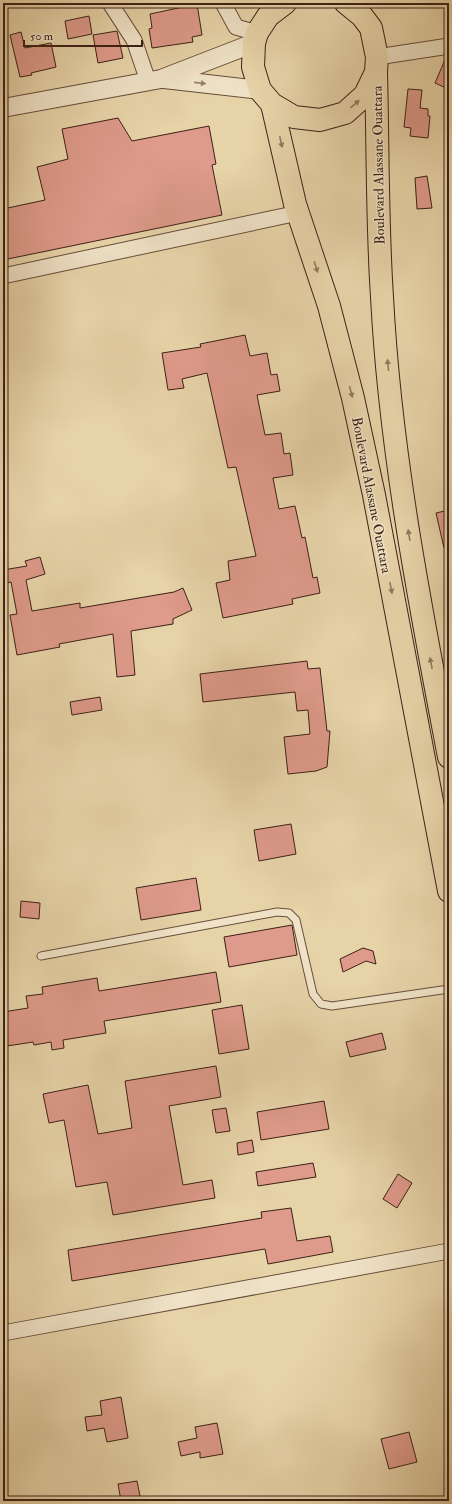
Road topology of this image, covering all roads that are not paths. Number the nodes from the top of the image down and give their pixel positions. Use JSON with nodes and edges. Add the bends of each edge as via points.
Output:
{"nodes":[{"id":1,"x":110,"y":3,"type":"edge"},
{"id":2,"x":223,"y":3,"type":"edge"},
{"id":3,"x":285,"y":3,"type":"edge"},
{"id":4,"x":346,"y":3,"type":"edge"},
{"id":5,"x":374,"y":3,"type":"edge"},
{"id":6,"x":371,"y":28,"type":"junction"},
{"id":7,"x":256,"y":38,"type":"junction"},
{"id":8,"x":449,"y":46,"type":"edge"},
{"id":9,"x":377,"y":64,"type":"junction"},
{"id":10,"x":155,"y":80,"type":"junction"},
{"id":11,"x":266,"y":97,"type":"junction"},
{"id":12,"x":3,"y":108,"type":"edge"},
{"id":13,"x":298,"y":213,"type":"junction"},
{"id":14,"x":3,"y":276,"type":"edge"},
{"id":15,"x":443,"y":694,"type":"edge"},
{"id":16,"x":411,"y":700,"type":"junction"},
{"id":17,"x":449,"y":757,"type":"edge"},
{"id":18,"x":449,"y":891,"type":"edge"},
{"id":19,"x":41,"y":956,"type":"dead end"},
{"id":20,"x":449,"y":989,"type":"edge"},
{"id":21,"x":449,"y":1251,"type":"edge"},
{"id":22,"x":3,"y":1333,"type":"edge"}],
"edges":[{"from":1,"to":10,"type":"street","via":[[134,40]]},
{"from":2,"to":7,"type":"street","via":[[236,27]]},
{"from":3,"to":7,"type":"main road","via":[[268,16]]},
{"from":4,"to":6,"type":"main road","via":[[362,16]]},
{"from":5,"to":6,"type":"main road"},
{"from":6,"to":9,"type":"main road","name":"Boulevard Alassane Ouattara"},
{"from":7,"to":10,"type":"street"},
{"from":7,"to":11,"type":"main road","name":"Boulevard Alassane Ouattara","via":[[253,67]]},
{"from":8,"to":9,"type":"street"},
{"from":11,"to":9,"type":"main road","one_way":true,"via":[[294,117],[320,120],[345,113],[365,95]]},
{"from":15,"to":9,"type":"main road","name":"Boulevard Alassane Ouattara","one_way":true,"via":[[418,596],[390,393],[382,297]]},
{"from":10,"to":11,"type":"street","one_way":true},
{"from":10,"to":12,"type":"street"},
{"from":11,"to":13,"type":"main road","name":"Boulevard Alassane Ouattara","one_way":true},
{"from":13,"to":14,"type":"street"},
{"from":13,"to":16,"type":"main road","name":"Boulevard Alassane Ouattara","one_way":true,"via":[[329,306],[352,398],[374,495]]},
{"from":15,"to":16,"type":"street"},
{"from":15,"to":17,"type":"main road","name":"Boulevard Alassane Ouattara"},
{"from":16,"to":18,"type":"main road","name":"Boulevard Alassane Ouattara"},
{"from":19,"to":20,"type":"lane","via":[[276,912],[289,913],[296,920],[313,994],[321,1004],[332,1006]]},
{"from":21,"to":22,"type":"street"}]}
